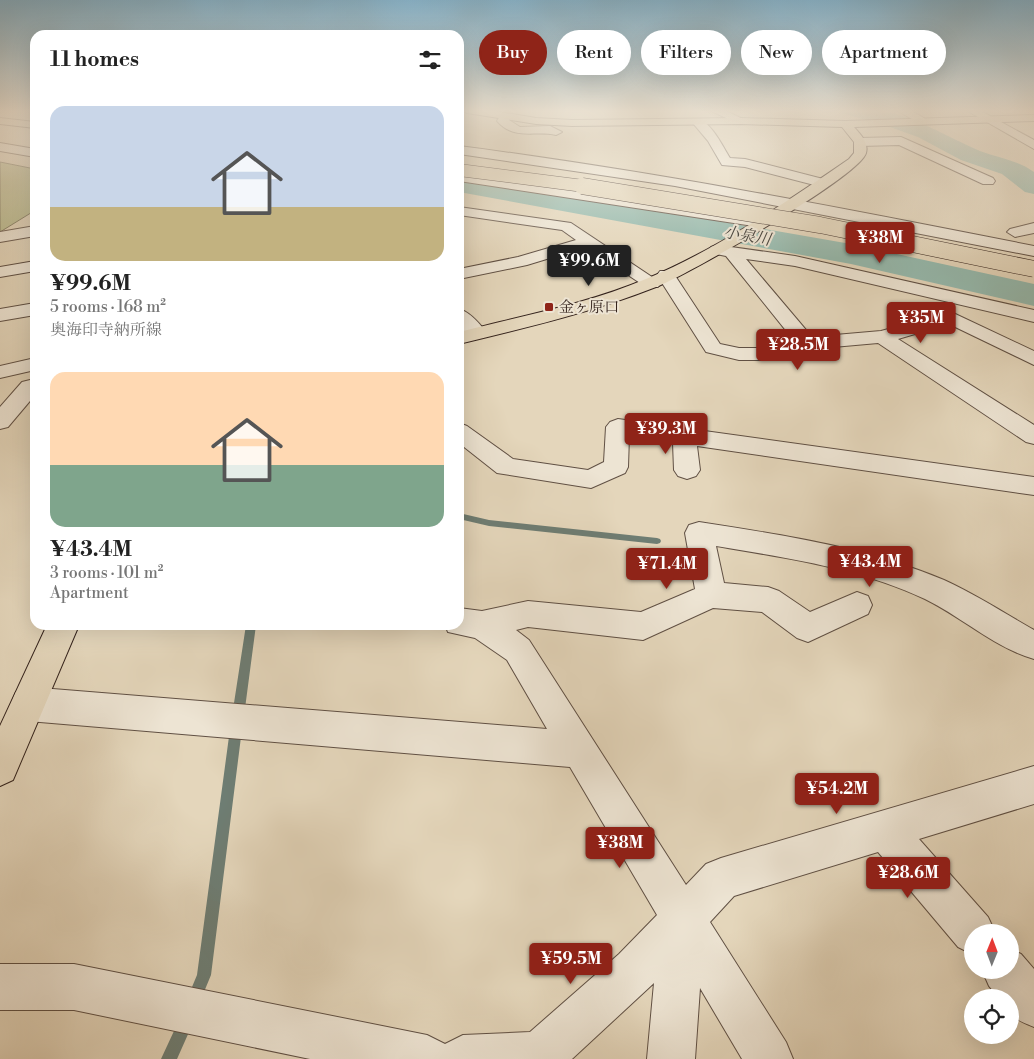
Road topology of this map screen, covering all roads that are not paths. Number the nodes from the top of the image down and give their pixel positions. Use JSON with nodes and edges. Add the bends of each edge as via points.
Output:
{"nodes":[{"id":1,"x":528,"y":159,"type":"edge"},
{"id":2,"x":725,"y":159,"type":"edge"},
{"id":3,"x":856,"y":159,"type":"edge"},
{"id":4,"x":942,"y":159,"type":"edge"},
{"id":5,"x":464,"y":162,"type":"edge"},
{"id":6,"x":464,"y":171,"type":"edge"},
{"id":7,"x":464,"y":178,"type":"edge"},
{"id":8,"x":988,"y":181,"type":"dead end"},
{"id":9,"x":822,"y":183,"type":"junction"},
{"id":10,"x":794,"y":203,"type":"junction"},
{"id":11,"x":881,"y":206,"type":"dead end"},
{"id":12,"x":464,"y":211,"type":"edge"},
{"id":13,"x":507,"y":218,"type":"junction"},
{"id":14,"x":757,"y":224,"type":"junction"},
{"id":15,"x":468,"y":226,"type":"dead end"},
{"id":16,"x":1034,"y":228,"type":"edge"},
{"id":17,"x":30,"y":232,"type":"edge"},
{"id":18,"x":1015,"y":232,"type":"junction"},
{"id":19,"x":0,"y":237,"type":"edge"},
{"id":20,"x":1034,"y":237,"type":"edge"},
{"id":21,"x":588,"y":241,"type":"junction"},
{"id":22,"x":725,"y":249,"type":"junction"},
{"id":23,"x":1034,"y":251,"type":"edge"},
{"id":24,"x":1034,"y":258,"type":"edge"},
{"id":25,"x":30,"y":267,"type":"edge"},
{"id":26,"x":1034,"y":270,"type":"edge"},
{"id":27,"x":0,"y":272,"type":"edge"},
{"id":28,"x":464,"y":273,"type":"edge"},
{"id":29,"x":659,"y":279,"type":"junction"},
{"id":30,"x":30,"y":310,"type":"edge"},
{"id":31,"x":0,"y":315,"type":"edge"},
{"id":32,"x":1034,"y":316,"type":"edge"},
{"id":33,"x":468,"y":335,"type":"edge"},
{"id":34,"x":882,"y":337,"type":"junction"},
{"id":35,"x":807,"y":343,"type":"junction"},
{"id":36,"x":1034,"y":359,"type":"edge"},
{"id":37,"x":30,"y":365,"type":"edge"},
{"id":38,"x":0,"y":372,"type":"edge"},
{"id":39,"x":0,"y":385,"type":"edge"},
{"id":40,"x":30,"y":387,"type":"edge"},
{"id":41,"x":30,"y":390,"type":"edge"},
{"id":42,"x":0,"y":422,"type":"edge"},
{"id":43,"x":464,"y":434,"type":"edge"},
{"id":44,"x":684,"y":436,"type":"junction"},
{"id":45,"x":1034,"y":436,"type":"edge"},
{"id":46,"x":687,"y":470,"type":"dead end"},
{"id":47,"x":1034,"y":486,"type":"edge"},
{"id":48,"x":711,"y":595,"type":"junction"},
{"id":49,"x":857,"y":605,"type":"dead end"},
{"id":50,"x":470,"y":623,"type":"edge"},
{"id":51,"x":61,"y":630,"type":"edge"},
{"id":52,"x":1034,"y":645,"type":"edge"},
{"id":53,"x":28,"y":704,"type":"junction"},
{"id":54,"x":579,"y":750,"type":"junction"},
{"id":55,"x":0,"y":767,"type":"edge"},
{"id":56,"x":1034,"y":785,"type":"edge"},
{"id":57,"x":885,"y":830,"type":"junction"},
{"id":58,"x":682,"y":918,"type":"junction"},
{"id":59,"x":966,"y":924,"type":"edge"},
{"id":60,"x":1013,"y":979,"type":"edge"},
{"id":61,"x":0,"y":987,"type":"edge"},
{"id":62,"x":1034,"y":1004,"type":"edge"},
{"id":63,"x":427,"y":1059,"type":"edge"},
{"id":64,"x":463,"y":1059,"type":"edge"},
{"id":65,"x":671,"y":1059,"type":"edge"},
{"id":66,"x":769,"y":1059,"type":"edge"}],
"edges":[{"from":1,"to":10,"type":"street"},
{"from":2,"to":9,"type":"street"},
{"from":3,"to":9,"type":"main road"},
{"from":4,"to":8,"type":"street"},
{"from":5,"to":24,"type":"main road","via":[[569,173],[712,195]]},
{"from":6,"to":26,"type":"main road","bridge":true,"via":[[608,188],[714,206],[924,245]]},
{"from":7,"to":14,"type":"street"},
{"from":9,"to":10,"type":"main road"},
{"from":10,"to":14,"type":"main road"},
{"from":10,"to":23,"type":"street"},
{"from":11,"to":18,"type":"street"},
{"from":12,"to":13,"type":"street"},
{"from":13,"to":15,"type":"street"},
{"from":13,"to":21,"type":"street","via":[[566,226]]},
{"from":14,"to":22,"type":"main road"},
{"from":16,"to":18,"type":"street"},
{"from":17,"to":19,"type":"street"},
{"from":18,"to":20,"type":"street"},
{"from":21,"to":28,"type":"street","via":[[521,261]]},
{"from":21,"to":29,"type":"street"},
{"from":22,"to":29,"type":"main road"},
{"from":22,"to":32,"type":"street","via":[[795,261]]},
{"from":22,"to":35,"type":"street"},
{"from":25,"to":27,"type":"street"},
{"from":29,"to":33,"type":"main road","via":[[594,303]]},
{"from":29,"to":35,"type":"street","via":[[713,348],[739,354],[816,354]]},
{"from":30,"to":31,"type":"street"},
{"from":34,"to":35,"type":"street"},
{"from":34,"to":36,"type":"street","via":[[951,318]]},
{"from":34,"to":45,"type":"street"},
{"from":37,"to":38,"type":"street"},
{"from":39,"to":40,"type":"street"},
{"from":41,"to":42,"type":"street"},
{"from":43,"to":44,"type":"street","via":[[506,468],[591,479],[616,467],[618,427]]},
{"from":44,"to":46,"type":"street"},
{"from":44,"to":47,"type":"street"},
{"from":48,"to":49,"type":"street","via":[[768,600],[808,628]]},
{"from":48,"to":50,"type":"street","via":[[643,626],[528,614]]},
{"from":48,"to":52,"type":"street","via":[[699,533],[821,552],[883,569],[936,590]]},
{"from":50,"to":54,"type":"street","via":[[518,650]]},
{"from":51,"to":53,"type":"main road"},
{"from":53,"to":54,"type":"street"},
{"from":53,"to":55,"type":"main road"},
{"from":54,"to":58,"type":"street"},
{"from":56,"to":57,"type":"street"},
{"from":57,"to":58,"type":"street","via":[[721,879]]},
{"from":57,"to":59,"type":"street"},
{"from":58,"to":64,"type":"street","via":[[635,970],[540,1056]]},
{"from":58,"to":65,"type":"street"},
{"from":58,"to":66,"type":"street"},
{"from":60,"to":62,"type":"street"},
{"from":61,"to":63,"type":"street","via":[[74,987]]}]}
